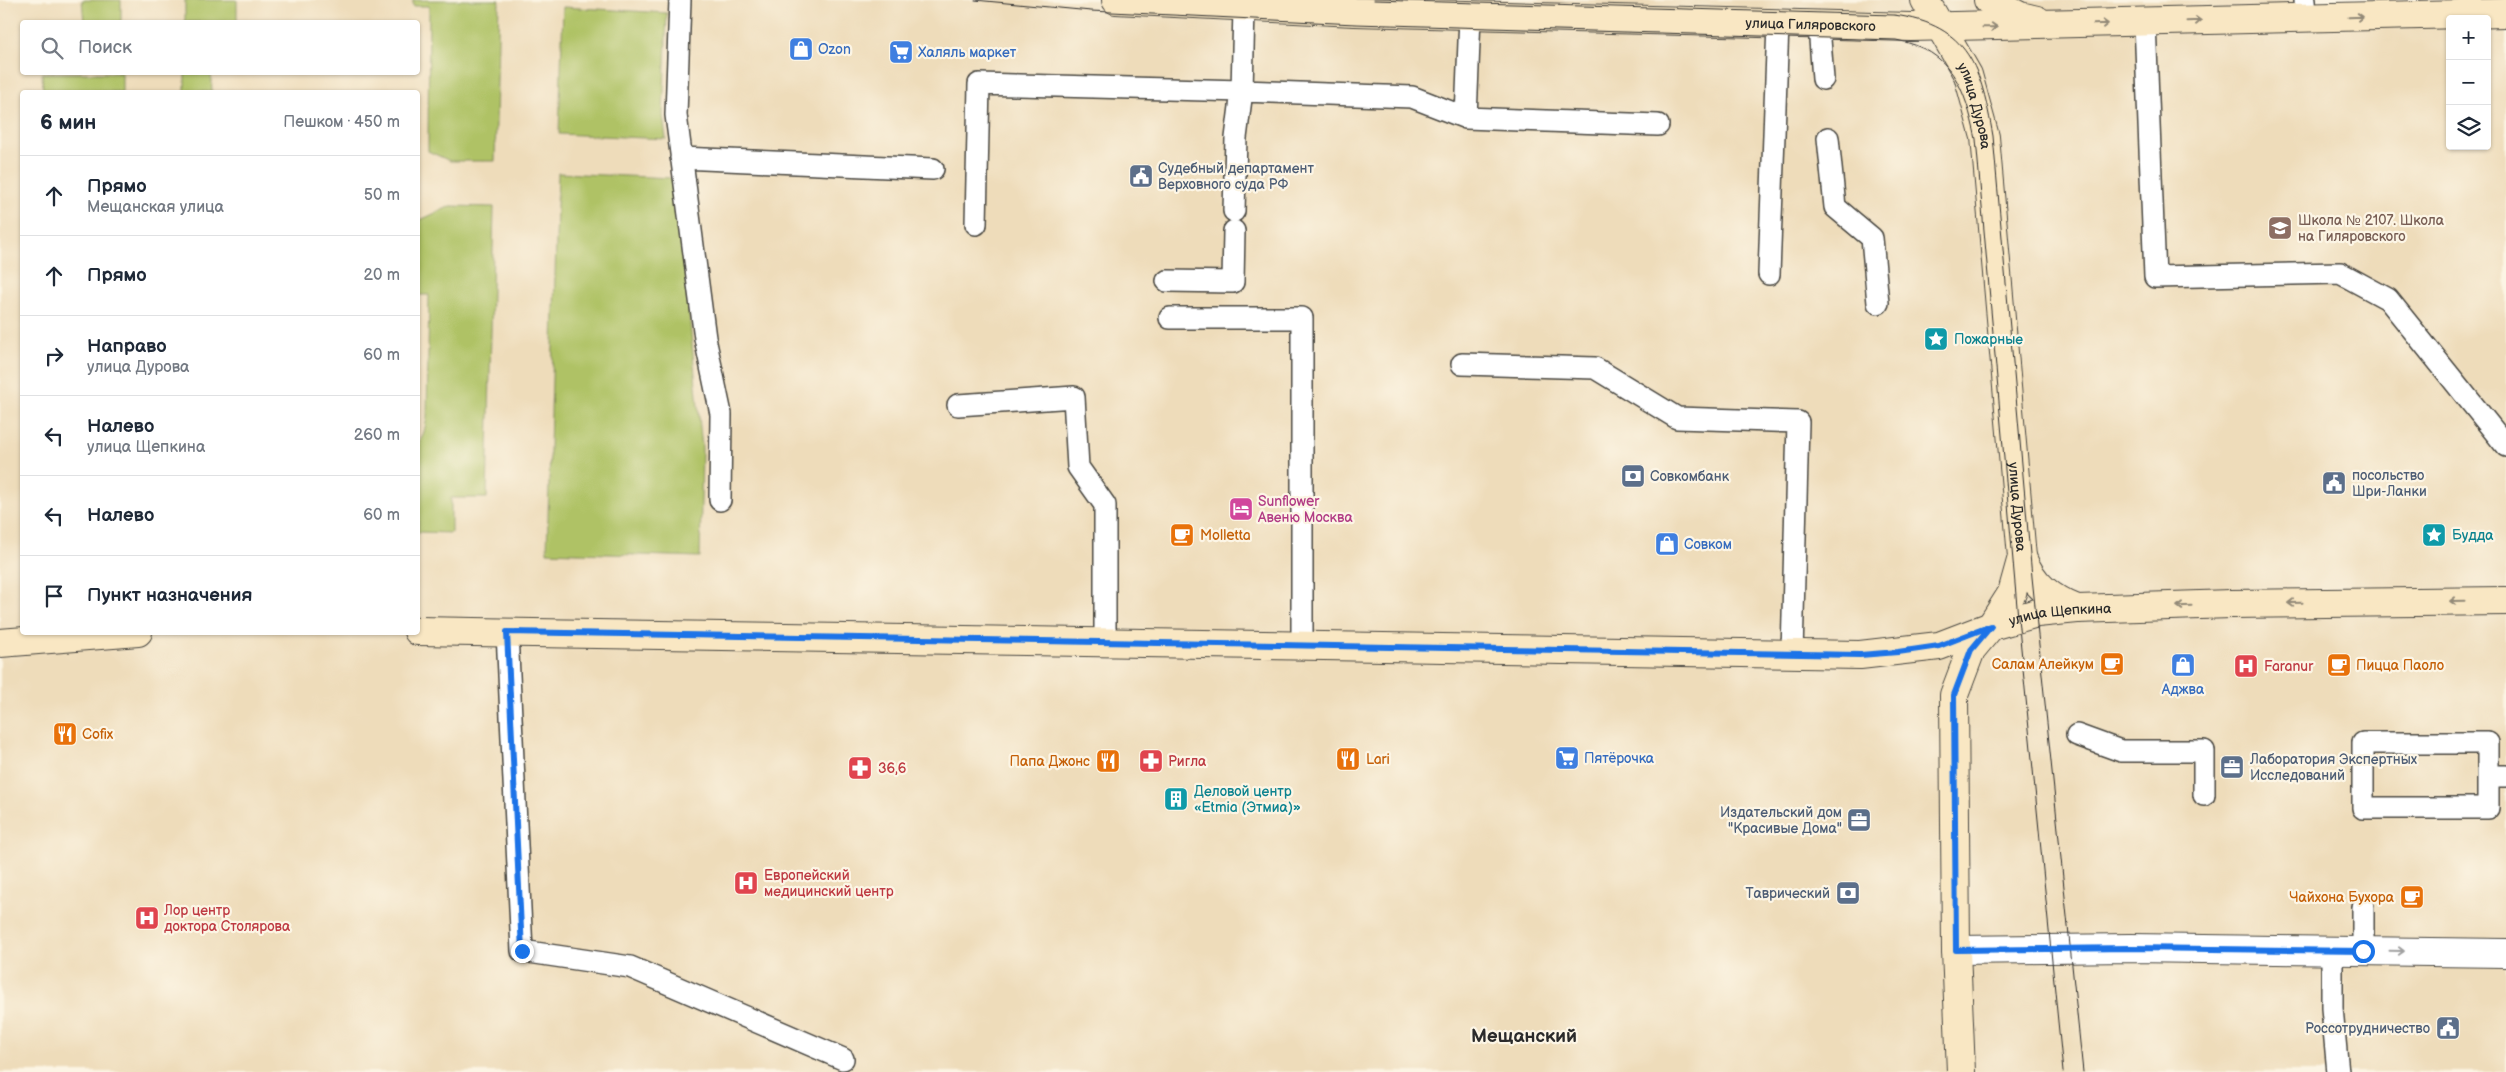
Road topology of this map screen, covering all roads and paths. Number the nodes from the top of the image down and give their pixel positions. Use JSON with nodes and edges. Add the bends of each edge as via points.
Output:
{"nodes":[{"id":1,"x":680,"y":0,"type":"edge"},
{"id":2,"x":1116,"y":0,"type":"edge"},
{"id":3,"x":1924,"y":0,"type":"edge"},
{"id":4,"x":1988,"y":0,"type":"edge"},
{"id":5,"x":1244,"y":8,"type":"junction"},
{"id":6,"x":2306,"y":9,"type":"edge"},
{"id":7,"x":2503,"y":9,"type":"edge"},
{"id":8,"x":1458,"y":10,"type":"edge"},
{"id":9,"x":2145,"y":22,"type":"junction"},
{"id":10,"x":1778,"y":24,"type":"junction"},
{"id":11,"x":2056,"y":25,"type":"junction"},
{"id":12,"x":1819,"y":26,"type":"junction"},
{"id":13,"x":1942,"y":28,"type":"junction"},
{"id":14,"x":1823,"y":79,"type":"dead end"},
{"id":15,"x":1242,"y":91,"type":"junction"},
{"id":16,"x":1466,"y":118,"type":"junction"},
{"id":17,"x":1658,"y":125,"type":"dead end"},
{"id":18,"x":1828,"y":138,"type":"dead end"},
{"id":19,"x":681,"y":158,"type":"junction"},
{"id":20,"x":933,"y":169,"type":"dead end"},
{"id":21,"x":976,"y":224,"type":"dead end"},
{"id":22,"x":1769,"y":274,"type":"dead end"},
{"id":23,"x":1167,"y":281,"type":"dead end"},
{"id":24,"x":1878,"y":303,"type":"dead end"},
{"id":25,"x":1170,"y":318,"type":"dead end"},
{"id":26,"x":1462,"y":364,"type":"dead end"},
{"id":27,"x":958,"y":405,"type":"dead end"},
{"id":28,"x":2506,"y":446,"type":"edge"},
{"id":29,"x":720,"y":500,"type":"dead end"},
{"id":30,"x":2022,"y":557,"type":"junction"},
{"id":31,"x":2506,"y":601,"type":"edge"},
{"id":32,"x":2078,"y":609,"type":"junction"},
{"id":33,"x":1991,"y":626,"type":"junction"},
{"id":34,"x":420,"y":631,"type":"edge"},
{"id":35,"x":507,"y":632,"type":"junction"},
{"id":36,"x":46,"y":635,"type":"edge"},
{"id":37,"x":1105,"y":642,"type":"junction"},
{"id":38,"x":0,"y":643,"type":"edge"},
{"id":39,"x":1302,"y":646,"type":"junction"},
{"id":40,"x":1792,"y":654,"type":"junction"},
{"id":41,"x":2077,"y":735,"type":"dead end"},
{"id":42,"x":2497,"y":776,"type":"edge"},
{"id":43,"x":2204,"y":795,"type":"dead end"},
{"id":44,"x":2363,"y":907,"type":"dead end"},
{"id":45,"x":1956,"y":950,"type":"junction"},
{"id":46,"x":2332,"y":951,"type":"junction"},
{"id":47,"x":2363,"y":951,"type":"junction"},
{"id":48,"x":2506,"y":952,"type":"edge"},
{"id":49,"x":843,"y":1059,"type":"dead end"},
{"id":50,"x":1961,"y":1072,"type":"edge"},
{"id":51,"x":2338,"y":1072,"type":"edge"}],
"edges":[{"from":1,"to":19,"type":"lane","via":[[676,115]]},
{"from":2,"to":5,"type":"street","name":"улица Гиляровского"},
{"from":3,"to":13,"type":"street","name":"улица Дурова"},
{"from":4,"to":11,"type":"street","via":[[2020,16]]},
{"from":5,"to":8,"type":"street","name":"улица Гиляровского"},
{"from":5,"to":15,"type":"lane"},
{"from":6,"to":7,"type":"street","name":"улица Гиляровского","one_way":true},
{"from":9,"to":6,"type":"street","name":"улица Гиляровского","one_way":true},
{"from":8,"to":10,"type":"street","name":"улица Гиляровского"},
{"from":8,"to":16,"type":"lane"},
{"from":11,"to":9,"type":"street","name":"улица Гиляровского","one_way":true},
{"from":9,"to":28,"type":"lane","via":[[2155,277],[2340,273],[2388,299]]},
{"from":10,"to":12,"type":"street","name":"улица Гиляровского"},
{"from":10,"to":22,"type":"lane"},
{"from":13,"to":11,"type":"street","name":"улица Гиляровского","one_way":true},
{"from":12,"to":13,"type":"street","name":"улица Гиляровского"},
{"from":12,"to":14,"type":"lane"},
{"from":13,"to":30,"type":"street","name":"улица Дурова","via":[[1968,75],[1985,137]]},
{"from":15,"to":16,"type":"lane","via":[[1412,97]]},
{"from":15,"to":21,"type":"lane","via":[[979,84]]},
{"from":15,"to":23,"type":"lane","via":[[1236,138],[1233,282]]},
{"from":16,"to":17,"type":"lane"},
{"from":18,"to":24,"type":"lane","via":[[1835,208],[1872,238]]},
{"from":19,"to":20,"type":"lane"},
{"from":19,"to":29,"type":"lane","via":[[705,338],[721,414]]},
{"from":25,"to":39,"type":"lane","via":[[1302,318]]},
{"from":26,"to":40,"type":"lane","via":[[1595,368],[1677,418],[1798,422]]},
{"from":27,"to":37,"type":"lane","via":[[1074,397],[1078,467],[1105,505]]},
{"from":30,"to":32,"type":"street","via":[[2032,577],[2047,594]]},
{"from":30,"to":33,"type":"street","name":"улица Дурова","via":[[2012,592]]},
{"from":31,"to":32,"type":"street","name":"улица Щепкина","one_way":true},
{"from":32,"to":33,"type":"street","name":"улица Щепкина","via":[[2045,612]]},
{"from":33,"to":40,"type":"street","name":"улица Щепкина","via":[[1939,646],[1898,652]]},
{"from":33,"to":45,"type":"street","name":"улица Дурова","via":[[1971,650],[1954,695]]},
{"from":34,"to":35,"type":"street","name":"улица Щепкина"},
{"from":35,"to":37,"type":"street","name":"улица Щепкина"},
{"from":35,"to":49,"type":"lane","via":[[522,951],[630,966]]},
{"from":36,"to":38,"type":"street"},
{"from":37,"to":39,"type":"street","name":"улица Щепкина"},
{"from":39,"to":40,"type":"street","name":"улица Щепкина"},
{"from":41,"to":43,"type":"lane","via":[[2121,751],[2204,751]]},
{"from":42,"to":42,"type":"lane","via":[[2488,808],[2363,817],[2363,743],[2488,743]]},
{"from":44,"to":47,"type":"lane"},
{"from":45,"to":46,"type":"street"},
{"from":45,"to":50,"type":"street","name":"улица Дурова"},
{"from":46,"to":47,"type":"street"},
{"from":46,"to":51,"type":"lane","via":[[2332,1008]]},
{"from":47,"to":48,"type":"street","one_way":true}]}
